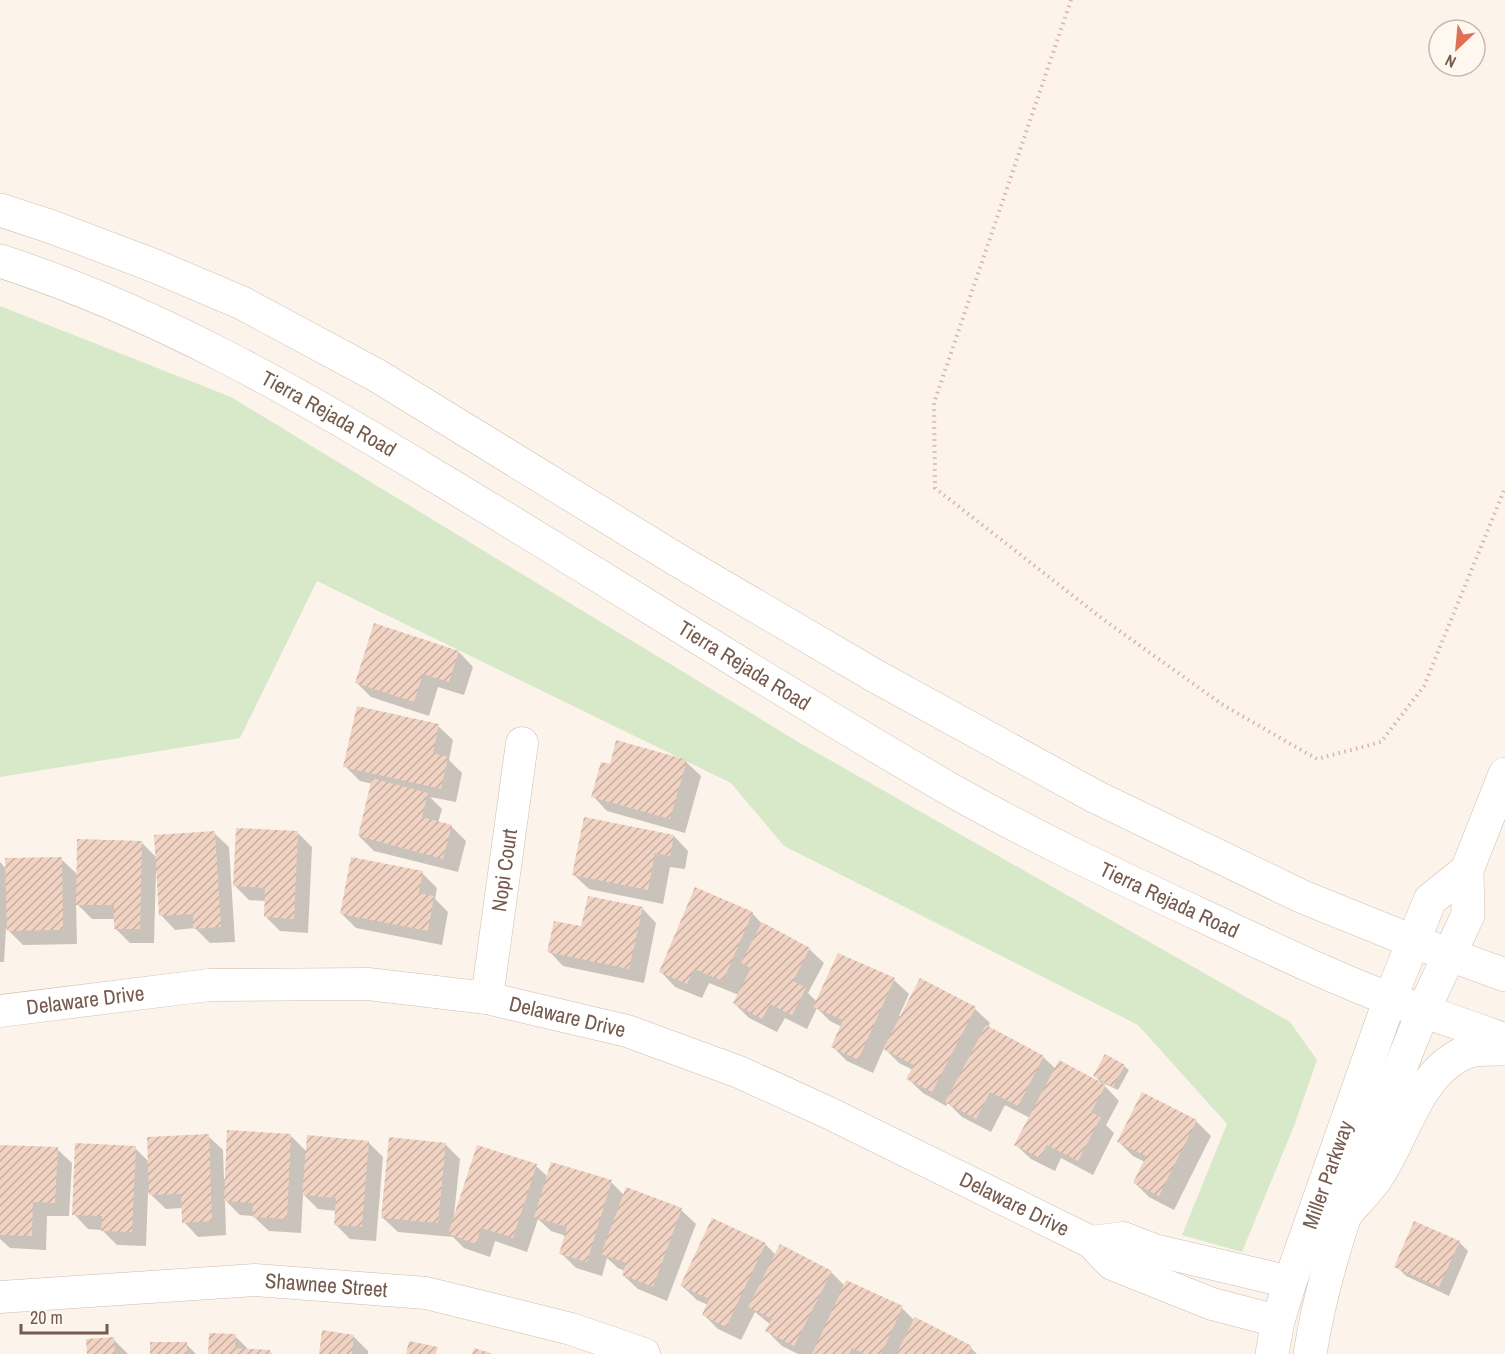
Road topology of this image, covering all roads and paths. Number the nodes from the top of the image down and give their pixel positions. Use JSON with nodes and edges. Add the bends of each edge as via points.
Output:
{"nodes":[{"id":1,"x":1071,"y":0,"type":"edge"},
{"id":2,"x":0,"y":210,"type":"edge"},
{"id":3,"x":0,"y":261,"type":"edge"},
{"id":4,"x":1505,"y":488,"type":"edge"},
{"id":5,"x":522,"y":743,"type":"dead end"},
{"id":6,"x":1505,"y":774,"type":"edge"},
{"id":7,"x":1467,"y":870,"type":"junction"},
{"id":8,"x":1412,"y":941,"type":"junction"},
{"id":9,"x":1450,"y":955,"type":"junction"},
{"id":10,"x":1505,"y":975,"type":"edge"},
{"id":11,"x":487,"y":998,"type":"junction"},
{"id":12,"x":1389,"y":999,"type":"junction"},
{"id":13,"x":0,"y":1011,"type":"edge"},
{"id":14,"x":1423,"y":1011,"type":"junction"},
{"id":15,"x":1505,"y":1040,"type":"edge"},
{"id":16,"x":1505,"y":1049,"type":"edge"},
{"id":17,"x":1345,"y":1215,"type":"junction"},
{"id":18,"x":1091,"y":1242,"type":"junction"},
{"id":19,"x":1290,"y":1282,"type":"junction"},
{"id":20,"x":0,"y":1297,"type":"edge"},
{"id":21,"x":1278,"y":1321,"type":"junction"},
{"id":22,"x":644,"y":1354,"type":"edge"},
{"id":23,"x":1272,"y":1354,"type":"edge"},
{"id":24,"x":1310,"y":1354,"type":"edge"}],
"edges":[{"from":1,"to":4,"type":"path","via":[[934,403],[935,488],[1104,620],[1214,699],[1317,759],[1381,742],[1424,686]]},
{"from":2,"to":8,"type":"main road","via":[[124,254],[242,303],[376,375],[837,653],[1094,796],[1303,897]]},
{"from":3,"to":12,"type":"main road","name":"Tierra Rejada Road","via":[[54,278],[138,313],[320,407],[947,788],[1064,852]]},
{"from":5,"to":11,"type":"street","name":"Nopi Court"},
{"from":6,"to":7,"type":"main road"},
{"from":7,"to":8,"type":"main road","name":"Miller Parkway","via":[[1430,900]]},
{"from":7,"to":9,"type":"main road","name":"Miller Parkway","via":[[1468,915]]},
{"from":8,"to":9,"type":"main road"},
{"from":8,"to":12,"type":"main road","name":"Miller Parkway"},
{"from":9,"to":10,"type":"main road"},
{"from":9,"to":14,"type":"main road","name":"Miller Parkway"},
{"from":11,"to":13,"type":"street","name":"Delaware Drive","via":[[369,984],[209,985]]},
{"from":11,"to":18,"type":"street","name":"Delaware Drive","via":[[627,1031],[739,1072]]},
{"from":12,"to":14,"type":"main road","name":"Tierra Rejada Road"},
{"from":12,"to":19,"type":"main road","name":"Miller Parkway"},
{"from":14,"to":15,"type":"main road","name":"Tierra Rejada Road"},
{"from":14,"to":17,"type":"main road","name":"Miller Parkway"},
{"from":16,"to":17,"type":"main road","via":[[1460,1055],[1434,1075],[1376,1179]]},
{"from":17,"to":24,"type":"main road","name":"Miller Parkway","via":[[1323,1290]]},
{"from":18,"to":19,"type":"street","name":"Delaware Drive","via":[[1123,1238],[1154,1250]]},
{"from":18,"to":21,"type":"street","name":"Delaware Drive","via":[[1112,1264],[1133,1273],[1212,1304]]},
{"from":19,"to":21,"type":"main road","name":"Miller Parkway"},
{"from":20,"to":22,"type":"street","name":"Shawnee Street","via":[[255,1281],[426,1293],[571,1329]]},
{"from":21,"to":23,"type":"main road","name":"Miller Parkway"}]}
